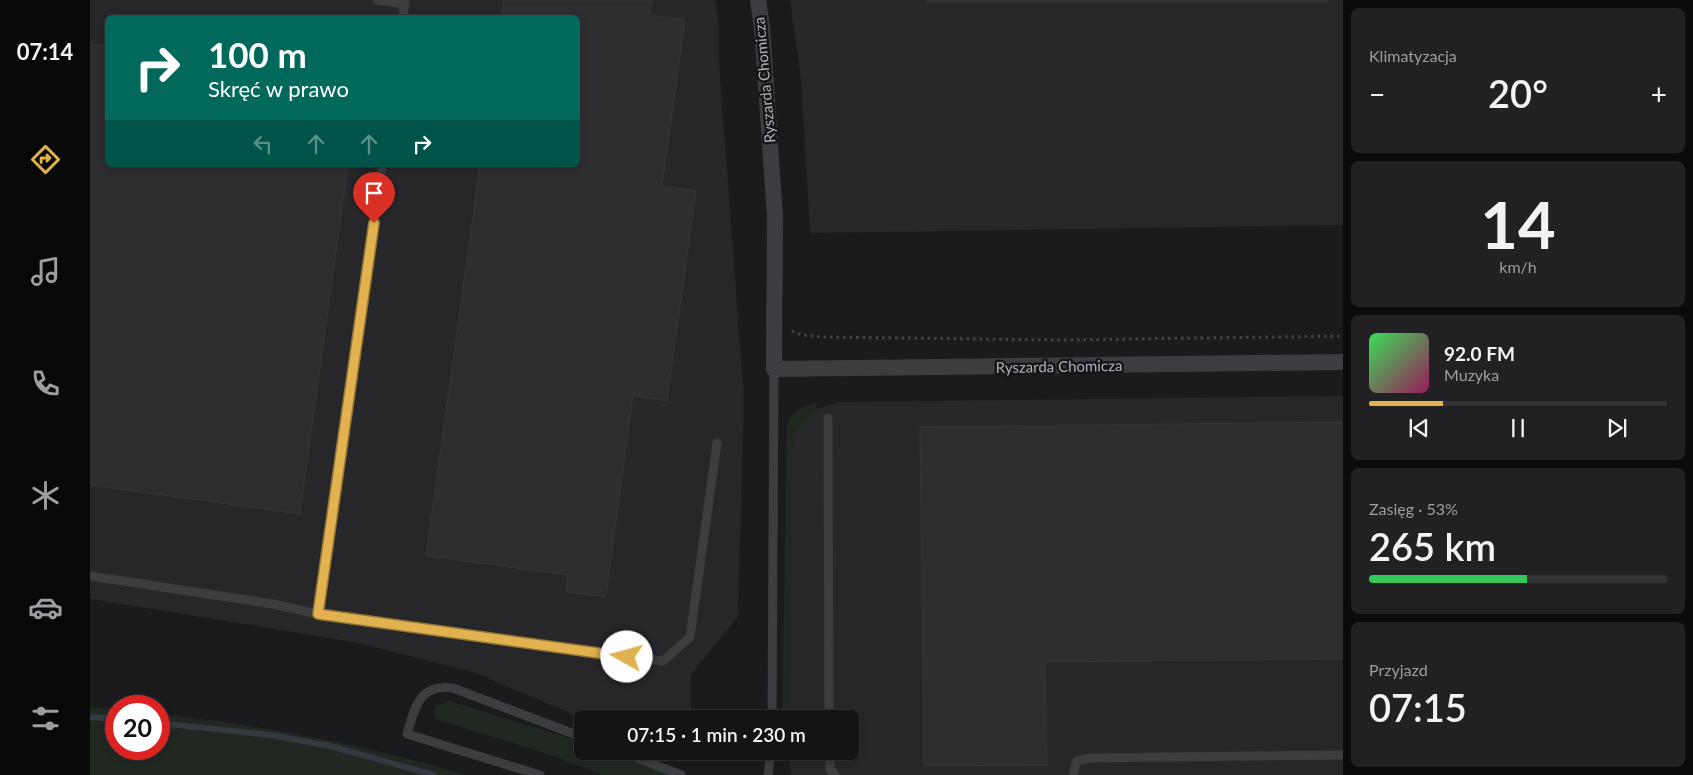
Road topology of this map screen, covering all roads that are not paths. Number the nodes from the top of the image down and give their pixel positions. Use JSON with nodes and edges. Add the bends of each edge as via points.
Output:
{"nodes":[{"id":1,"x":377,"y":0,"type":"edge"},
{"id":2,"x":758,"y":0,"type":"edge"},
{"id":3,"x":405,"y":2,"type":"edge"},
{"id":4,"x":403,"y":15,"type":"edge"},
{"id":5,"x":382,"y":167,"type":"edge"},
{"id":6,"x":1343,"y":362,"type":"edge"},
{"id":7,"x":774,"y":369,"type":"junction"},
{"id":8,"x":828,"y":418,"type":"dead end"},
{"id":9,"x":717,"y":443,"type":"dead end"},
{"id":10,"x":90,"y":576,"type":"edge"},
{"id":11,"x":318,"y":614,"type":"junction"},
{"id":12,"x":772,"y":710,"type":"edge"},
{"id":13,"x":830,"y":710,"type":"edge"},
{"id":14,"x":574,"y":734,"type":"edge"},
{"id":15,"x":1343,"y":755,"type":"edge"},
{"id":16,"x":642,"y":760,"type":"edge"},
{"id":17,"x":770,"y":760,"type":"edge"},
{"id":18,"x":830,"y":760,"type":"edge"},
{"id":19,"x":540,"y":775,"type":"edge"},
{"id":20,"x":681,"y":775,"type":"edge"},
{"id":21,"x":768,"y":775,"type":"edge"},
{"id":22,"x":834,"y":775,"type":"edge"},
{"id":23,"x":1073,"y":775,"type":"edge"}],
"edges":[{"from":1,"to":3,"type":"lane"},
{"from":2,"to":7,"type":"street","name":"Ryszarda Chomicza","via":[[775,217]]},
{"from":3,"to":4,"type":"lane"},
{"from":5,"to":11,"type":"lane"},
{"from":6,"to":7,"type":"street","name":"Ryszarda Chomicza"},
{"from":7,"to":12,"type":"lane","name":"Ryszarda Chomicza"},
{"from":8,"to":13,"type":"lane"},
{"from":9,"to":11,"type":"lane","via":[[690,637],[662,661]]},
{"from":10,"to":11,"type":"lane"},
{"from":14,"to":19,"type":"lane","via":[[442,686],[432,688],[416,706],[407,734]]},
{"from":15,"to":23,"type":"lane","via":[[1089,758],[1077,761]]},
{"from":16,"to":20,"type":"lane"},
{"from":17,"to":21,"type":"lane"},
{"from":18,"to":22,"type":"lane"}]}
